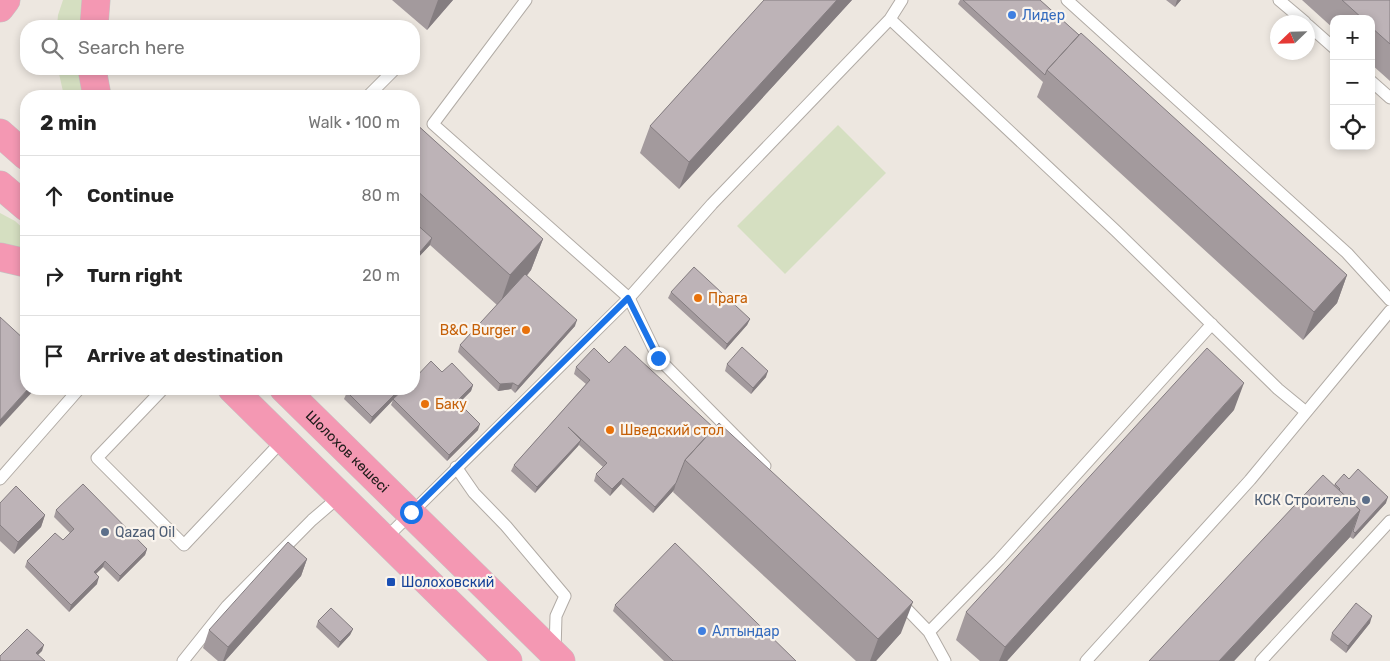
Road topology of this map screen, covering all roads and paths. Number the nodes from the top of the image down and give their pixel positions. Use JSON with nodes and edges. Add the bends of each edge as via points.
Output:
{"nodes":[{"id":1,"x":6,"y":0,"type":"edge"},
{"id":2,"x":96,"y":0,"type":"edge"},
{"id":3,"x":526,"y":0,"type":"edge"},
{"id":4,"x":902,"y":0,"type":"edge"},
{"id":5,"x":1067,"y":0,"type":"edge"},
{"id":6,"x":1279,"y":0,"type":"edge"},
{"id":7,"x":0,"y":8,"type":"edge"},
{"id":8,"x":1296,"y":15,"type":"edge"},
{"id":9,"x":890,"y":19,"type":"junction"},
{"id":10,"x":94,"y":20,"type":"edge"},
{"id":11,"x":1315,"y":32,"type":"edge"},
{"id":12,"x":1330,"y":45,"type":"edge"},
{"id":13,"x":93,"y":75,"type":"edge"},
{"id":14,"x":388,"y":75,"type":"edge"},
{"id":15,"x":1375,"y":85,"type":"edge"},
{"id":16,"x":96,"y":90,"type":"edge"},
{"id":17,"x":374,"y":90,"type":"edge"},
{"id":18,"x":1390,"y":98,"type":"edge"},
{"id":19,"x":0,"y":133,"type":"edge"},
{"id":20,"x":20,"y":151,"type":"edge"},
{"id":21,"x":0,"y":185,"type":"edge"},
{"id":22,"x":20,"y":202,"type":"edge"},
{"id":23,"x":0,"y":257,"type":"edge"},
{"id":24,"x":20,"y":261,"type":"edge"},
{"id":25,"x":628,"y":298,"type":"junction"},
{"id":26,"x":1390,"y":300,"type":"edge"},
{"id":27,"x":1390,"y":311,"type":"edge"},
{"id":28,"x":1212,"y":324,"type":"junction"},
{"id":29,"x":74,"y":395,"type":"edge"},
{"id":30,"x":157,"y":395,"type":"edge"},
{"id":31,"x":238,"y":395,"type":"edge"},
{"id":32,"x":290,"y":395,"type":"edge"},
{"id":33,"x":1306,"y":412,"type":"junction"},
{"id":34,"x":284,"y":440,"type":"junction"},
{"id":35,"x":456,"y":467,"type":"junction"},
{"id":36,"x":777,"y":477,"type":"edge"},
{"id":37,"x":0,"y":479,"type":"edge"},
{"id":38,"x":340,"y":496,"type":"junction"},
{"id":39,"x":411,"y":512,"type":"junction"},
{"id":40,"x":1390,"y":521,"type":"edge"},
{"id":41,"x":385,"y":540,"type":"junction"},
{"id":42,"x":895,"y":597,"type":"edge"},
{"id":43,"x":930,"y":632,"type":"junction"},
{"id":44,"x":558,"y":658,"type":"edge"},
{"id":45,"x":183,"y":661,"type":"edge"},
{"id":46,"x":508,"y":661,"type":"edge"},
{"id":47,"x":945,"y":661,"type":"edge"},
{"id":48,"x":1086,"y":661,"type":"edge"},
{"id":49,"x":1261,"y":661,"type":"edge"}],
"edges":[{"from":1,"to":7,"type":"highway"},
{"from":2,"to":10,"type":"highway"},
{"from":3,"to":25,"type":"lane","via":[[433,124]]},
{"from":4,"to":9,"type":"lane"},
{"from":5,"to":26,"type":"lane","via":[[1347,253]]},
{"from":6,"to":8,"type":"lane"},
{"from":9,"to":25,"type":"lane","via":[[712,204]]},
{"from":9,"to":28,"type":"lane"},
{"from":11,"to":12,"type":"lane"},
{"from":13,"to":16,"type":"highway"},
{"from":14,"to":17,"type":"lane"},
{"from":15,"to":18,"type":"lane"},
{"from":19,"to":20,"type":"highway"},
{"from":21,"to":22,"type":"highway"},
{"from":23,"to":24,"type":"highway"},
{"from":25,"to":35,"type":"lane"},
{"from":25,"to":36,"type":"lane","via":[[658,358]]},
{"from":27,"to":33,"type":"lane"},
{"from":28,"to":33,"type":"lane"},
{"from":28,"to":43,"type":"lane"},
{"from":29,"to":37,"type":"lane"},
{"from":30,"to":34,"type":"lane","via":[[97,458],[184,545]]},
{"from":31,"to":34,"type":"highway"},
{"from":32,"to":39,"type":"highway","name":"Шолохов көшесі"},
{"from":33,"to":48,"type":"lane","via":[[1250,480]]},
{"from":34,"to":38,"type":"highway"},
{"from":35,"to":39,"type":"lane"},
{"from":35,"to":44,"type":"lane","via":[[474,493],[565,596],[556,616]]},
{"from":38,"to":41,"type":"highway"},
{"from":38,"to":45,"type":"lane","via":[[227,606]]},
{"from":39,"to":41,"type":"lane"},
{"from":39,"to":44,"type":"highway","name":"Шолохов көшесі"},
{"from":40,"to":49,"type":"lane"},
{"from":41,"to":46,"type":"highway"},
{"from":42,"to":43,"type":"lane"},
{"from":43,"to":47,"type":"lane"}]}
